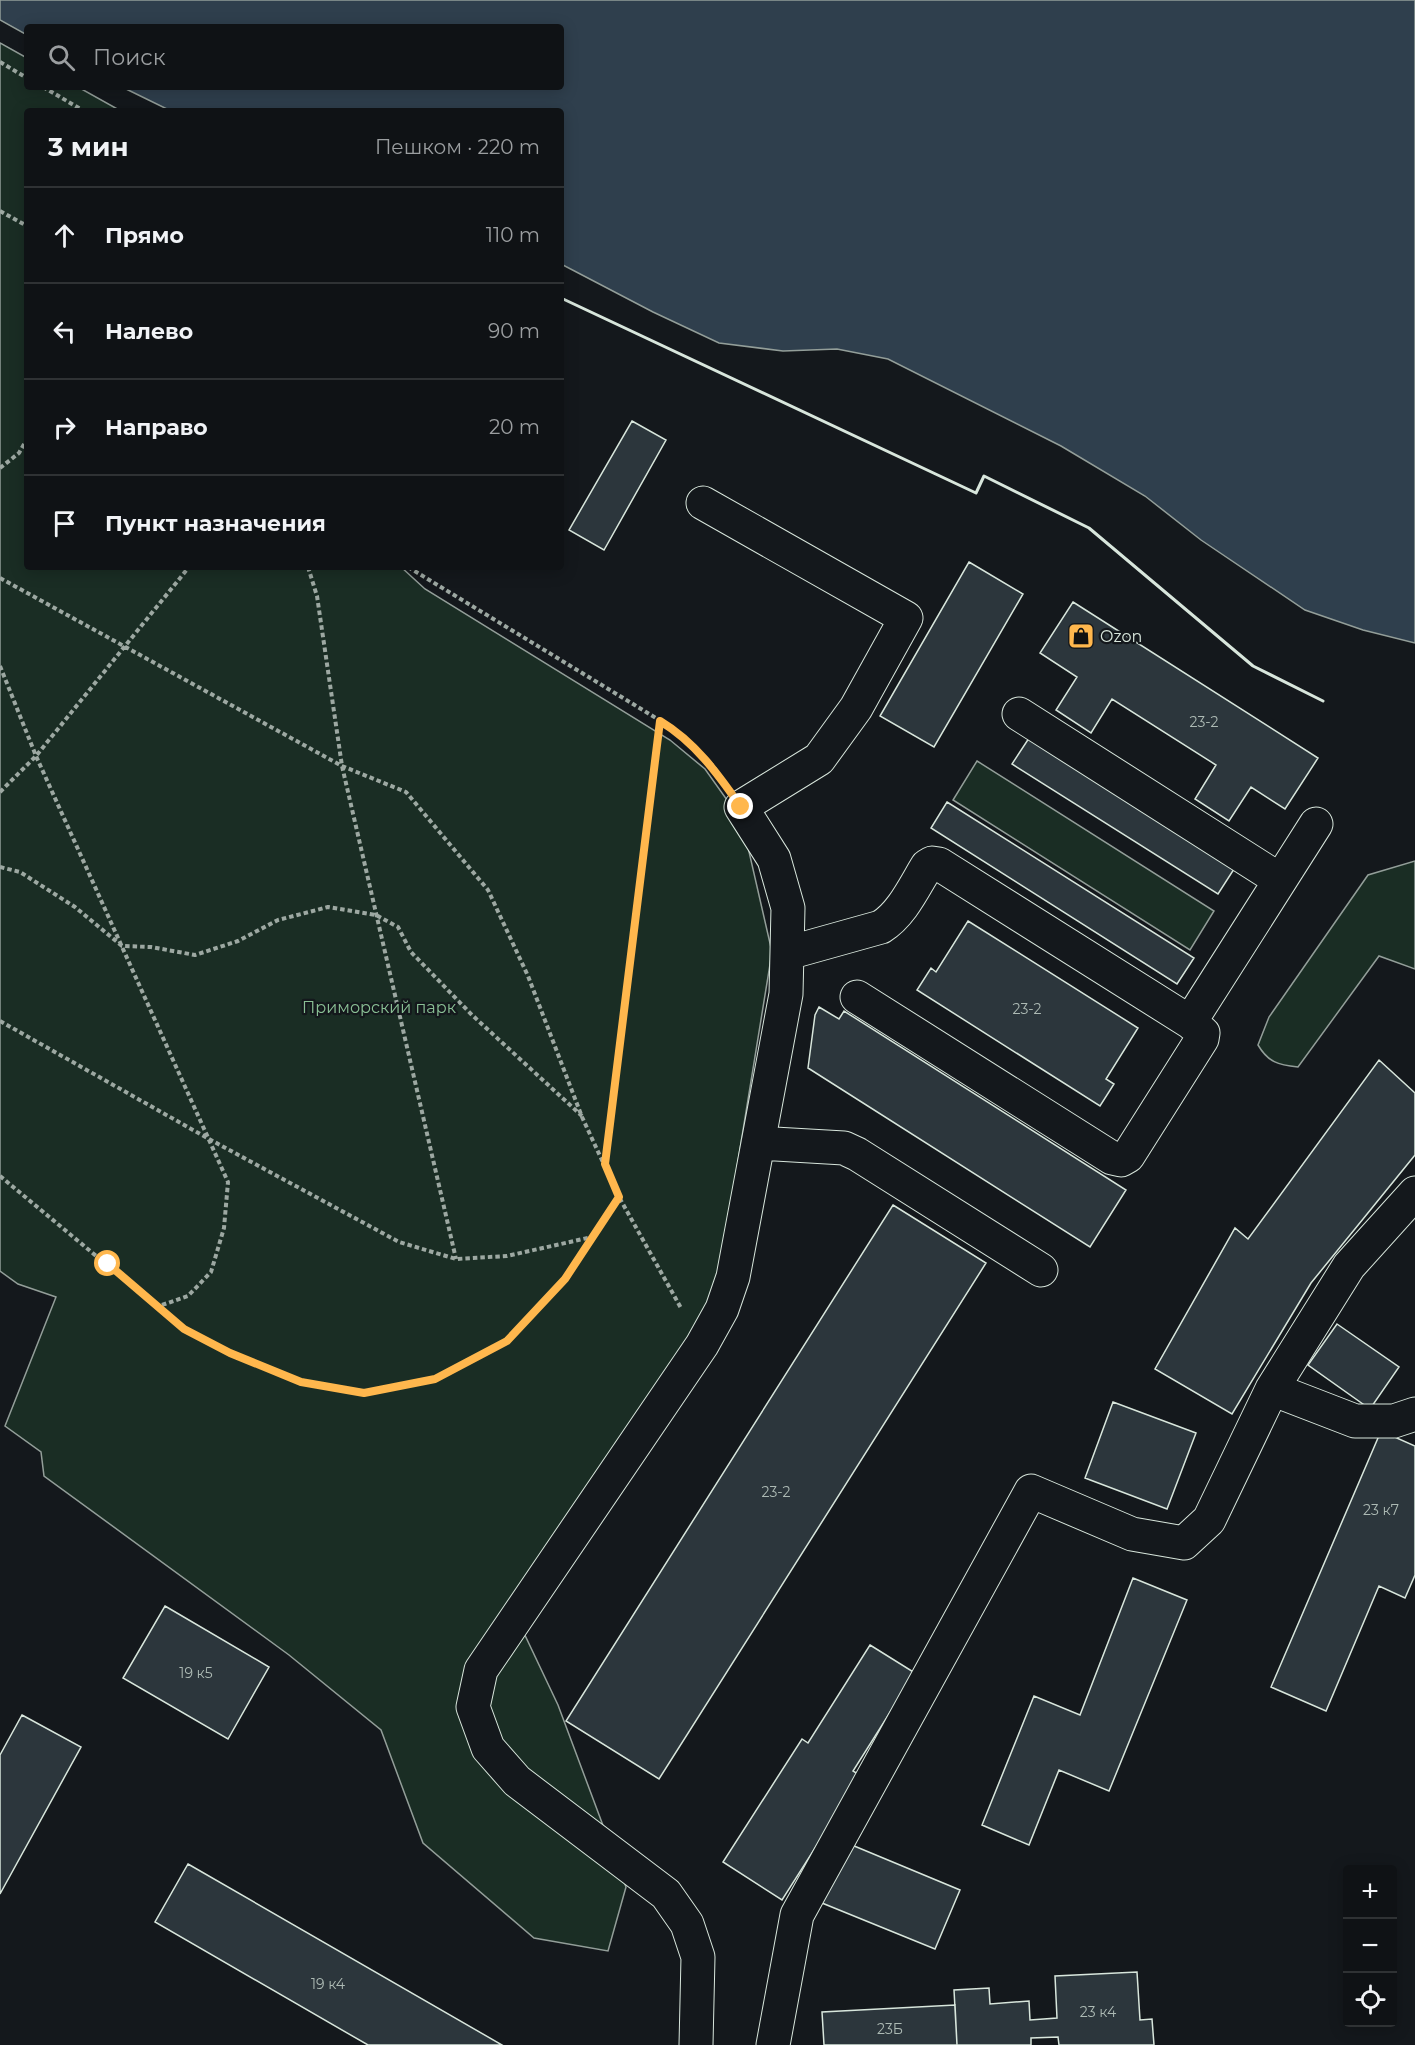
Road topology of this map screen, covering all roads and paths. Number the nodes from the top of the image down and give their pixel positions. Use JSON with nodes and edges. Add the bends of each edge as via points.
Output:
{"nodes":[{"id":1,"x":0,"y":62,"type":"edge"},
{"id":2,"x":24,"y":76,"type":"edge"},
{"id":3,"x":48,"y":90,"type":"edge"},
{"id":4,"x":79,"y":108,"type":"edge"},
{"id":5,"x":0,"y":211,"type":"edge"},
{"id":6,"x":24,"y":224,"type":"edge"},
{"id":7,"x":24,"y":444,"type":"edge"},
{"id":8,"x":0,"y":468,"type":"edge"},
{"id":9,"x":703,"y":503,"type":"dead end"},
{"id":10,"x":187,"y":570,"type":"edge"},
{"id":11,"x":309,"y":570,"type":"edge"},
{"id":12,"x":413,"y":570,"type":"edge"},
{"id":13,"x":0,"y":578,"type":"edge"},
{"id":14,"x":126,"y":647,"type":"junction"},
{"id":15,"x":0,"y":666,"type":"edge"},
{"id":16,"x":1018,"y":714,"type":"dead end"},
{"id":17,"x":660,"y":721,"type":"junction"},
{"id":18,"x":36,"y":756,"type":"junction"},
{"id":19,"x":342,"y":766,"type":"junction"},
{"id":20,"x":0,"y":792,"type":"edge"},
{"id":21,"x":741,"y":807,"type":"junction"},
{"id":22,"x":1316,"y":824,"type":"dead end"},
{"id":23,"x":0,"y":867,"type":"edge"},
{"id":24,"x":1280,"y":880,"type":"junction"},
{"id":25,"x":376,"y":915,"type":"junction"},
{"id":26,"x":122,"y":946,"type":"junction"},
{"id":27,"x":788,"y":953,"type":"junction"},
{"id":28,"x":857,"y":997,"type":"dead end"},
{"id":29,"x":0,"y":1021,"type":"edge"},
{"id":30,"x":1190,"y":1022,"type":"junction"},
{"id":31,"x":582,"y":1117,"type":"junction"},
{"id":32,"x":209,"y":1139,"type":"junction"},
{"id":33,"x":758,"y":1143,"type":"junction"},
{"id":34,"x":605,"y":1164,"type":"junction"},
{"id":35,"x":0,"y":1176,"type":"edge"},
{"id":36,"x":1415,"y":1192,"type":"edge"},
{"id":37,"x":619,"y":1197,"type":"junction"},
{"id":38,"x":593,"y":1237,"type":"junction"},
{"id":39,"x":456,"y":1259,"type":"junction"},
{"id":40,"x":1041,"y":1270,"type":"dead end"},
{"id":41,"x":158,"y":1307,"type":"junction"},
{"id":42,"x":702,"y":1345,"type":"junction"},
{"id":43,"x":1272,"y":1389,"type":"junction"},
{"id":44,"x":1415,"y":1414,"type":"edge"},
{"id":45,"x":696,"y":2045,"type":"edge"},
{"id":46,"x":773,"y":2045,"type":"edge"}],
"edges":[{"from":1,"to":2,"type":"path"},
{"from":3,"to":4,"type":"path"},
{"from":5,"to":6,"type":"path"},
{"from":7,"to":8,"type":"path"},
{"from":9,"to":21,"type":"lane","via":[[906,618],[856,708],[819,759]]},
{"from":10,"to":14,"type":"path"},
{"from":11,"to":19,"type":"path","via":[[317,596]]},
{"from":12,"to":17,"type":"path"},
{"from":13,"to":14,"type":"path"},
{"from":14,"to":18,"type":"path"},
{"from":14,"to":19,"type":"path"},
{"from":15,"to":18,"type":"path"},
{"from":16,"to":24,"type":"lane"},
{"from":17,"to":21,"type":"path","via":[[713,766]]},
{"from":17,"to":34,"type":"path"},
{"from":18,"to":20,"type":"path"},
{"from":18,"to":26,"type":"path"},
{"from":19,"to":25,"type":"path"},
{"from":19,"to":31,"type":"path","via":[[406,792],[488,890],[528,976]]},
{"from":21,"to":27,"type":"lane","via":[[774,859],[788,908]]},
{"from":22,"to":24,"type":"lane"},
{"from":23,"to":26,"type":"path","via":[[20,872],[75,907]]},
{"from":24,"to":30,"type":"lane"},
{"from":25,"to":26,"type":"path","via":[[328,907],[278,920],[238,941],[195,956]]},
{"from":25,"to":31,"type":"path","via":[[398,927],[411,952],[441,983]]},
{"from":25,"to":39,"type":"path"},
{"from":26,"to":32,"type":"path"},
{"from":27,"to":30,"type":"lane","via":[[881,927],[897,914],[927,867],[939,864]]},
{"from":27,"to":33,"type":"lane","via":[[786,994]]},
{"from":28,"to":30,"type":"lane","via":[[1112,1158],[1121,1160],[1128,1156],[1202,1039],[1203,1033]]},
{"from":29,"to":32,"type":"path"},
{"from":31,"to":34,"type":"path"},
{"from":32,"to":39,"type":"path","via":[[399,1242]]},
{"from":32,"to":41,"type":"path","via":[[228,1182],[224,1228],[211,1272],[188,1296]]},
{"from":33,"to":40,"type":"lane","via":[[844,1148]]},
{"from":33,"to":42,"type":"lane","via":[[733,1277],[722,1309]]},
{"from":34,"to":37,"type":"path"},
{"from":35,"to":41,"type":"path"},
{"from":36,"to":43,"type":"lane","via":[[1349,1266]]},
{"from":37,"to":38,"type":"path"},
{"from":37,"to":42,"type":"path"},
{"from":38,"to":39,"type":"path","via":[[507,1256]]},
{"from":38,"to":41,"type":"path","via":[[565,1279],[507,1341],[435,1379],[364,1393],[301,1382],[230,1353],[184,1329]]},
{"from":42,"to":45,"type":"lane","via":[[481,1670],[473,1707],[488,1748],[517,1781],[666,1894],[687,1924],[698,1957]]},
{"from":43,"to":44,"type":"lane","via":[[1355,1421],[1394,1421]]},
{"from":43,"to":46,"type":"lane","via":[[1209,1520],[1184,1543],[1132,1534],[1031,1491],[797,1915]]}]}
